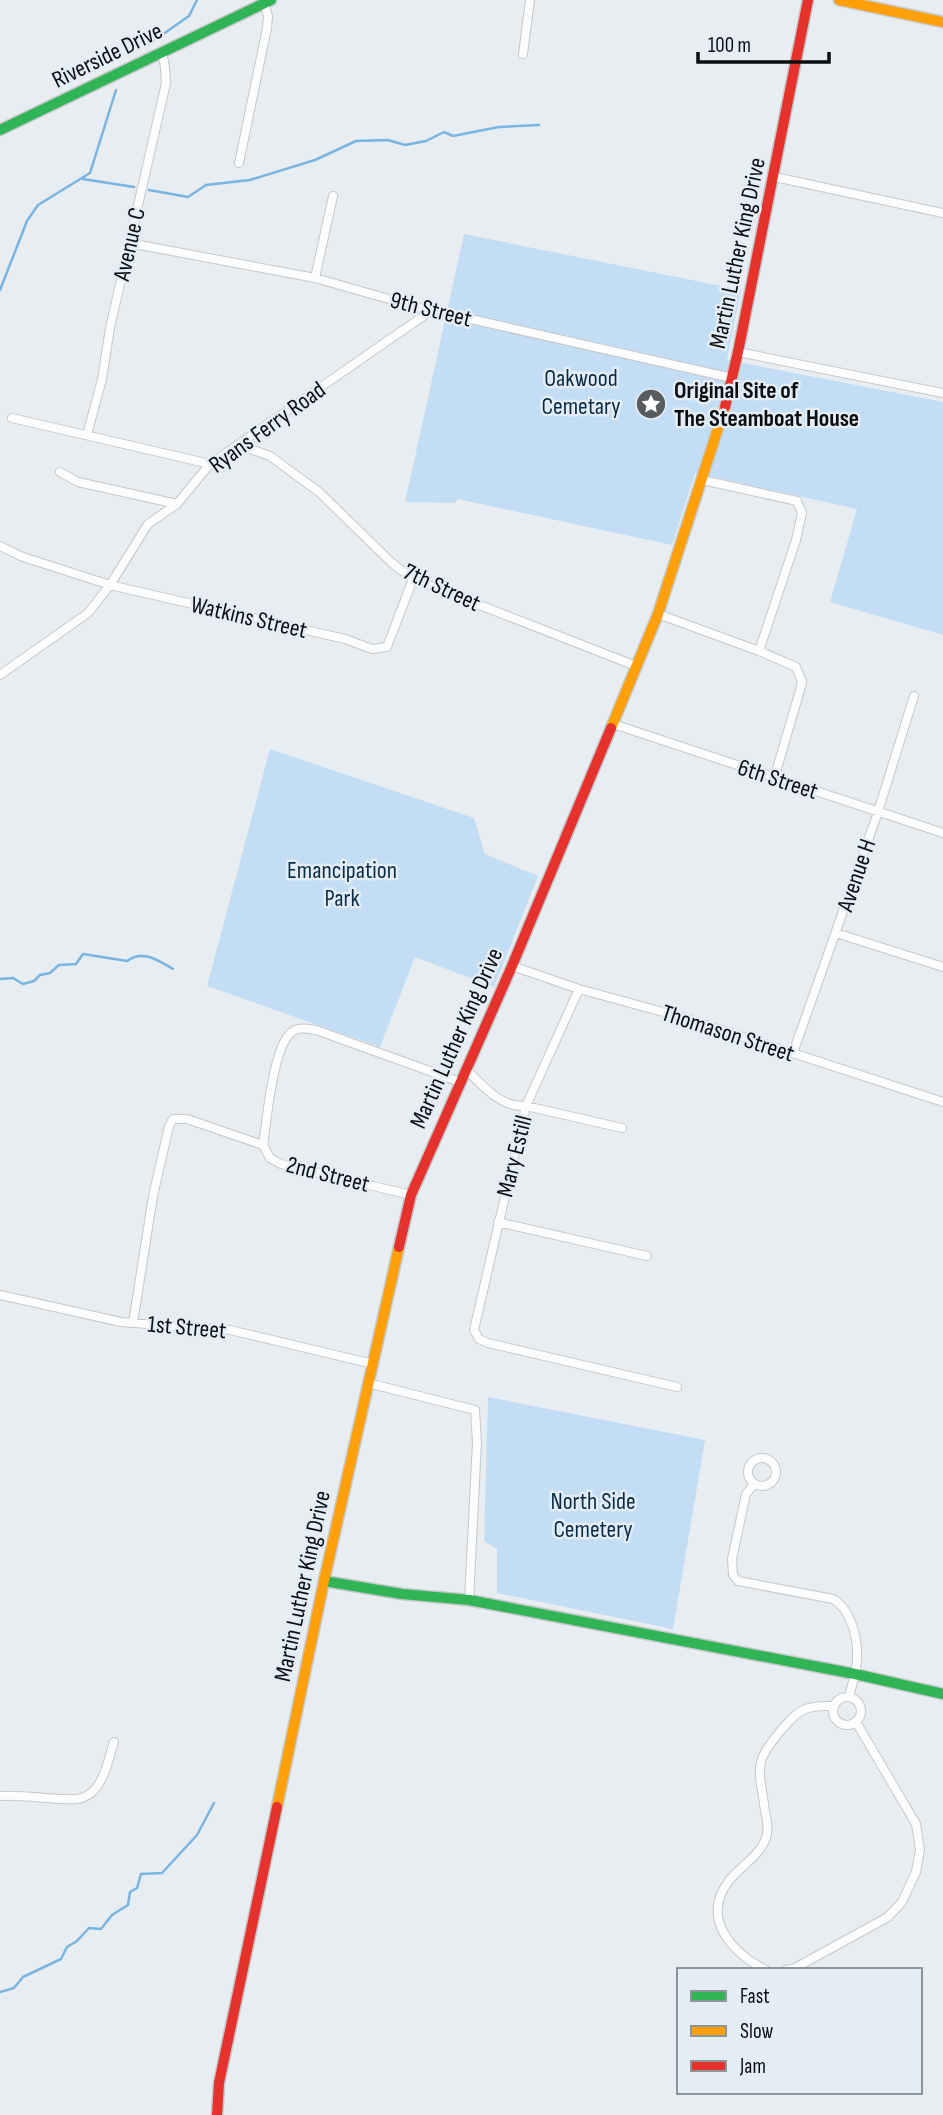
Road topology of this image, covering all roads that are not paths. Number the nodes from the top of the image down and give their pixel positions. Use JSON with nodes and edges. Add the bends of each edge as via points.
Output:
{"nodes":[{"id":1,"x":530,"y":0,"type":"edge"},
{"id":2,"x":808,"y":0,"type":"edge"},
{"id":3,"x":839,"y":0,"type":"edge"},
{"id":4,"x":267,"y":1,"type":"edge"},
{"id":5,"x":943,"y":22,"type":"edge"},
{"id":6,"x":162,"y":52,"type":"junction"},
{"id":7,"x":523,"y":54,"type":"dead end"},
{"id":8,"x":0,"y":130,"type":"edge"},
{"id":9,"x":239,"y":163,"type":"dead end"},
{"id":10,"x":775,"y":177,"type":"junction"},
{"id":11,"x":333,"y":196,"type":"dead end"},
{"id":12,"x":943,"y":213,"type":"edge"},
{"id":13,"x":129,"y":243,"type":"junction"},
{"id":14,"x":315,"y":278,"type":"junction"},
{"id":15,"x":432,"y":310,"type":"junction"},
{"id":16,"x":738,"y":352,"type":"junction"},
{"id":17,"x":732,"y":378,"type":"junction"},
{"id":18,"x":943,"y":393,"type":"edge"},
{"id":19,"x":12,"y":418,"type":"dead end"},
{"id":20,"x":87,"y":435,"type":"junction"},
{"id":21,"x":239,"y":445,"type":"junction"},
{"id":22,"x":211,"y":464,"type":"junction"},
{"id":23,"x":60,"y":472,"type":"dead end"},
{"id":24,"x":702,"y":480,"type":"junction"},
{"id":25,"x":177,"y":504,"type":"junction"},
{"id":26,"x":0,"y":546,"type":"edge"},
{"id":27,"x":414,"y":579,"type":"junction"},
{"id":28,"x":110,"y":585,"type":"junction"},
{"id":29,"x":658,"y":614,"type":"junction"},
{"id":30,"x":759,"y":651,"type":"junction"},
{"id":31,"x":636,"y":666,"type":"junction"},
{"id":32,"x":0,"y":676,"type":"edge"},
{"id":33,"x":914,"y":696,"type":"dead end"},
{"id":34,"x":613,"y":724,"type":"junction"},
{"id":35,"x":774,"y":779,"type":"junction"},
{"id":36,"x":878,"y":812,"type":"junction"},
{"id":37,"x":943,"y":833,"type":"edge"},
{"id":38,"x":836,"y":933,"type":"junction"},
{"id":39,"x":512,"y":966,"type":"junction"},
{"id":40,"x":943,"y":967,"type":"edge"},
{"id":41,"x":579,"y":989,"type":"junction"},
{"id":42,"x":793,"y":1053,"type":"junction"},
{"id":43,"x":466,"y":1069,"type":"junction"},
{"id":44,"x":460,"y":1082,"type":"junction"},
{"id":45,"x":943,"y":1102,"type":"edge"},
{"id":46,"x":526,"y":1106,"type":"junction"},
{"id":47,"x":622,"y":1128,"type":"dead end"},
{"id":48,"x":263,"y":1144,"type":"junction"},
{"id":49,"x":411,"y":1195,"type":"junction"},
{"id":50,"x":498,"y":1222,"type":"junction"},
{"id":51,"x":647,"y":1256,"type":"dead end"},
{"id":52,"x":0,"y":1295,"type":"edge"},
{"id":53,"x":133,"y":1323,"type":"junction"},
{"id":54,"x":373,"y":1364,"type":"junction"},
{"id":55,"x":368,"y":1383,"type":"junction"},
{"id":56,"x":677,"y":1387,"type":"dead end"},
{"id":57,"x":754,"y":1484,"type":"dead end"},
{"id":58,"x":324,"y":1581,"type":"junction"},
{"id":59,"x":469,"y":1600,"type":"junction"},
{"id":60,"x":855,"y":1674,"type":"junction"},
{"id":61,"x":943,"y":1694,"type":"edge"},
{"id":62,"x":849,"y":1696,"type":"junction"},
{"id":63,"x":833,"y":1706,"type":"junction"},
{"id":64,"x":856,"y":1722,"type":"junction"},
{"id":65,"x":114,"y":1742,"type":"dead end"},
{"id":66,"x":0,"y":1796,"type":"edge"},
{"id":67,"x":763,"y":1968,"type":"edge"},
{"id":68,"x":794,"y":1968,"type":"edge"},
{"id":69,"x":217,"y":2115,"type":"edge"}],
"edges":[{"from":1,"to":7,"type":"street"},
{"from":2,"to":10,"type":"street","name":"Martin Luther King Drive"},
{"from":3,"to":5,"type":"street"},
{"from":4,"to":6,"type":"street","name":"Riverside Drive"},
{"from":4,"to":9,"type":"street","via":[[267,28]]},
{"from":6,"to":8,"type":"street","name":"Riverside Drive"},
{"from":6,"to":13,"type":"street","name":"Avenue C","via":[[166,83]]},
{"from":10,"to":12,"type":"street"},
{"from":10,"to":16,"type":"street","name":"Martin Luther King Drive"},
{"from":11,"to":14,"type":"street"},
{"from":13,"to":14,"type":"street","name":"9th Street"},
{"from":13,"to":20,"type":"street","name":"Avenue C"},
{"from":14,"to":15,"type":"street","name":"9th Street"},
{"from":15,"to":17,"type":"street","name":"9th Street"},
{"from":15,"to":21,"type":"street","name":"Ryans Ferry Road"},
{"from":16,"to":17,"type":"street","name":"Martin Luther King Drive"},
{"from":16,"to":18,"type":"street"},
{"from":17,"to":24,"type":"street","name":"Martin Luther King Drive"},
{"from":19,"to":20,"type":"street"},
{"from":20,"to":22,"type":"street"},
{"from":21,"to":22,"type":"street","name":"Ryans Ferry Road"},
{"from":21,"to":27,"type":"street","name":"7th Street","via":[[270,456],[319,492]]},
{"from":22,"to":25,"type":"street","name":"Ryans Ferry Road"},
{"from":23,"to":25,"type":"street","via":[[78,482]]},
{"from":24,"to":29,"type":"street","name":"Martin Luther King Drive"},
{"from":24,"to":30,"type":"street","via":[[797,501],[802,513]]},
{"from":25,"to":28,"type":"street","name":"Ryans Ferry Road","via":[[148,524]]},
{"from":26,"to":28,"type":"street","name":"Watkins Street"},
{"from":27,"to":28,"type":"street","name":"Watkins Street","via":[[387,647],[372,649]]},
{"from":27,"to":31,"type":"street","name":"7th Street"},
{"from":28,"to":32,"type":"street","name":"Ryans Ferry Road","via":[[88,613]]},
{"from":29,"to":30,"type":"street"},
{"from":29,"to":31,"type":"street","name":"Martin Luther King Drive"},
{"from":30,"to":35,"type":"street","via":[[800,672],[800,690]]},
{"from":31,"to":34,"type":"street","name":"Martin Luther King Drive"},
{"from":33,"to":36,"type":"street","name":"Avenue H"},
{"from":34,"to":35,"type":"street","name":"6th Street"},
{"from":34,"to":39,"type":"street","name":"Martin Luther King Drive"},
{"from":35,"to":36,"type":"street","name":"6th Street"},
{"from":36,"to":37,"type":"street","name":"6th Street"},
{"from":36,"to":38,"type":"street","name":"Avenue H"},
{"from":38,"to":40,"type":"street"},
{"from":38,"to":42,"type":"street","name":"Avenue H"},
{"from":39,"to":41,"type":"street","name":"Thomason Street"},
{"from":39,"to":43,"type":"street","name":"Martin Luther King Drive"},
{"from":41,"to":42,"type":"street","name":"Thomason Street"},
{"from":41,"to":46,"type":"street","name":"Mary Estill"},
{"from":42,"to":45,"type":"street","name":"Thomason Street"},
{"from":43,"to":44,"type":"street","name":"Martin Luther King Drive"},
{"from":43,"to":46,"type":"street","via":[[491,1094],[517,1107]]},
{"from":44,"to":48,"type":"street","via":[[316,1030],[297,1028],[287,1035],[279,1051]]},
{"from":44,"to":49,"type":"street","name":"Martin Luther King Drive"},
{"from":46,"to":47,"type":"street"},
{"from":46,"to":50,"type":"street","name":"Mary Estill"},
{"from":48,"to":49,"type":"street","name":"2nd Street","via":[[270,1158],[281,1164]]},
{"from":48,"to":53,"type":"street","name":"2nd Street","via":[[187,1119],[173,1119],[153,1196]]},
{"from":49,"to":54,"type":"street","name":"Martin Luther King Drive"},
{"from":50,"to":51,"type":"street"},
{"from":50,"to":56,"type":"street","name":"Mary Estill","via":[[474,1330],[480,1339]]},
{"from":52,"to":53,"type":"street","name":"1st Street"},
{"from":53,"to":54,"type":"street","name":"1st Street","via":[[230,1330]]},
{"from":54,"to":55,"type":"street","name":"Martin Luther King Drive"},
{"from":55,"to":58,"type":"street","name":"Martin Luther King Drive"},
{"from":55,"to":59,"type":"street","via":[[475,1410]]},
{"from":57,"to":60,"type":"street","via":[[746,1493],[733,1575],[738,1581],[839,1602],[851,1623],[858,1657]]},
{"from":58,"to":59,"type":"street"},
{"from":58,"to":69,"type":"street","name":"Martin Luther King Drive","via":[[219,2083]]},
{"from":59,"to":60,"type":"street"},
{"from":60,"to":61,"type":"street"},
{"from":60,"to":62,"type":"street"},
{"from":62,"to":63,"type":"street","via":[[839,1698]]},
{"from":62,"to":64,"type":"street","via":[[861,1709]]},
{"from":63,"to":64,"type":"street","via":[[838,1723]]},
{"from":63,"to":67,"type":"street","via":[[802,1709],[764,1751],[760,1770],[766,1838],[718,1901],[719,1927],[733,1946]]},
{"from":64,"to":68,"type":"street","via":[[916,1824],[920,1850],[916,1872],[902,1902],[888,1917]]},
{"from":65,"to":66,"type":"street","via":[[102,1777],[85,1797]]}]}
